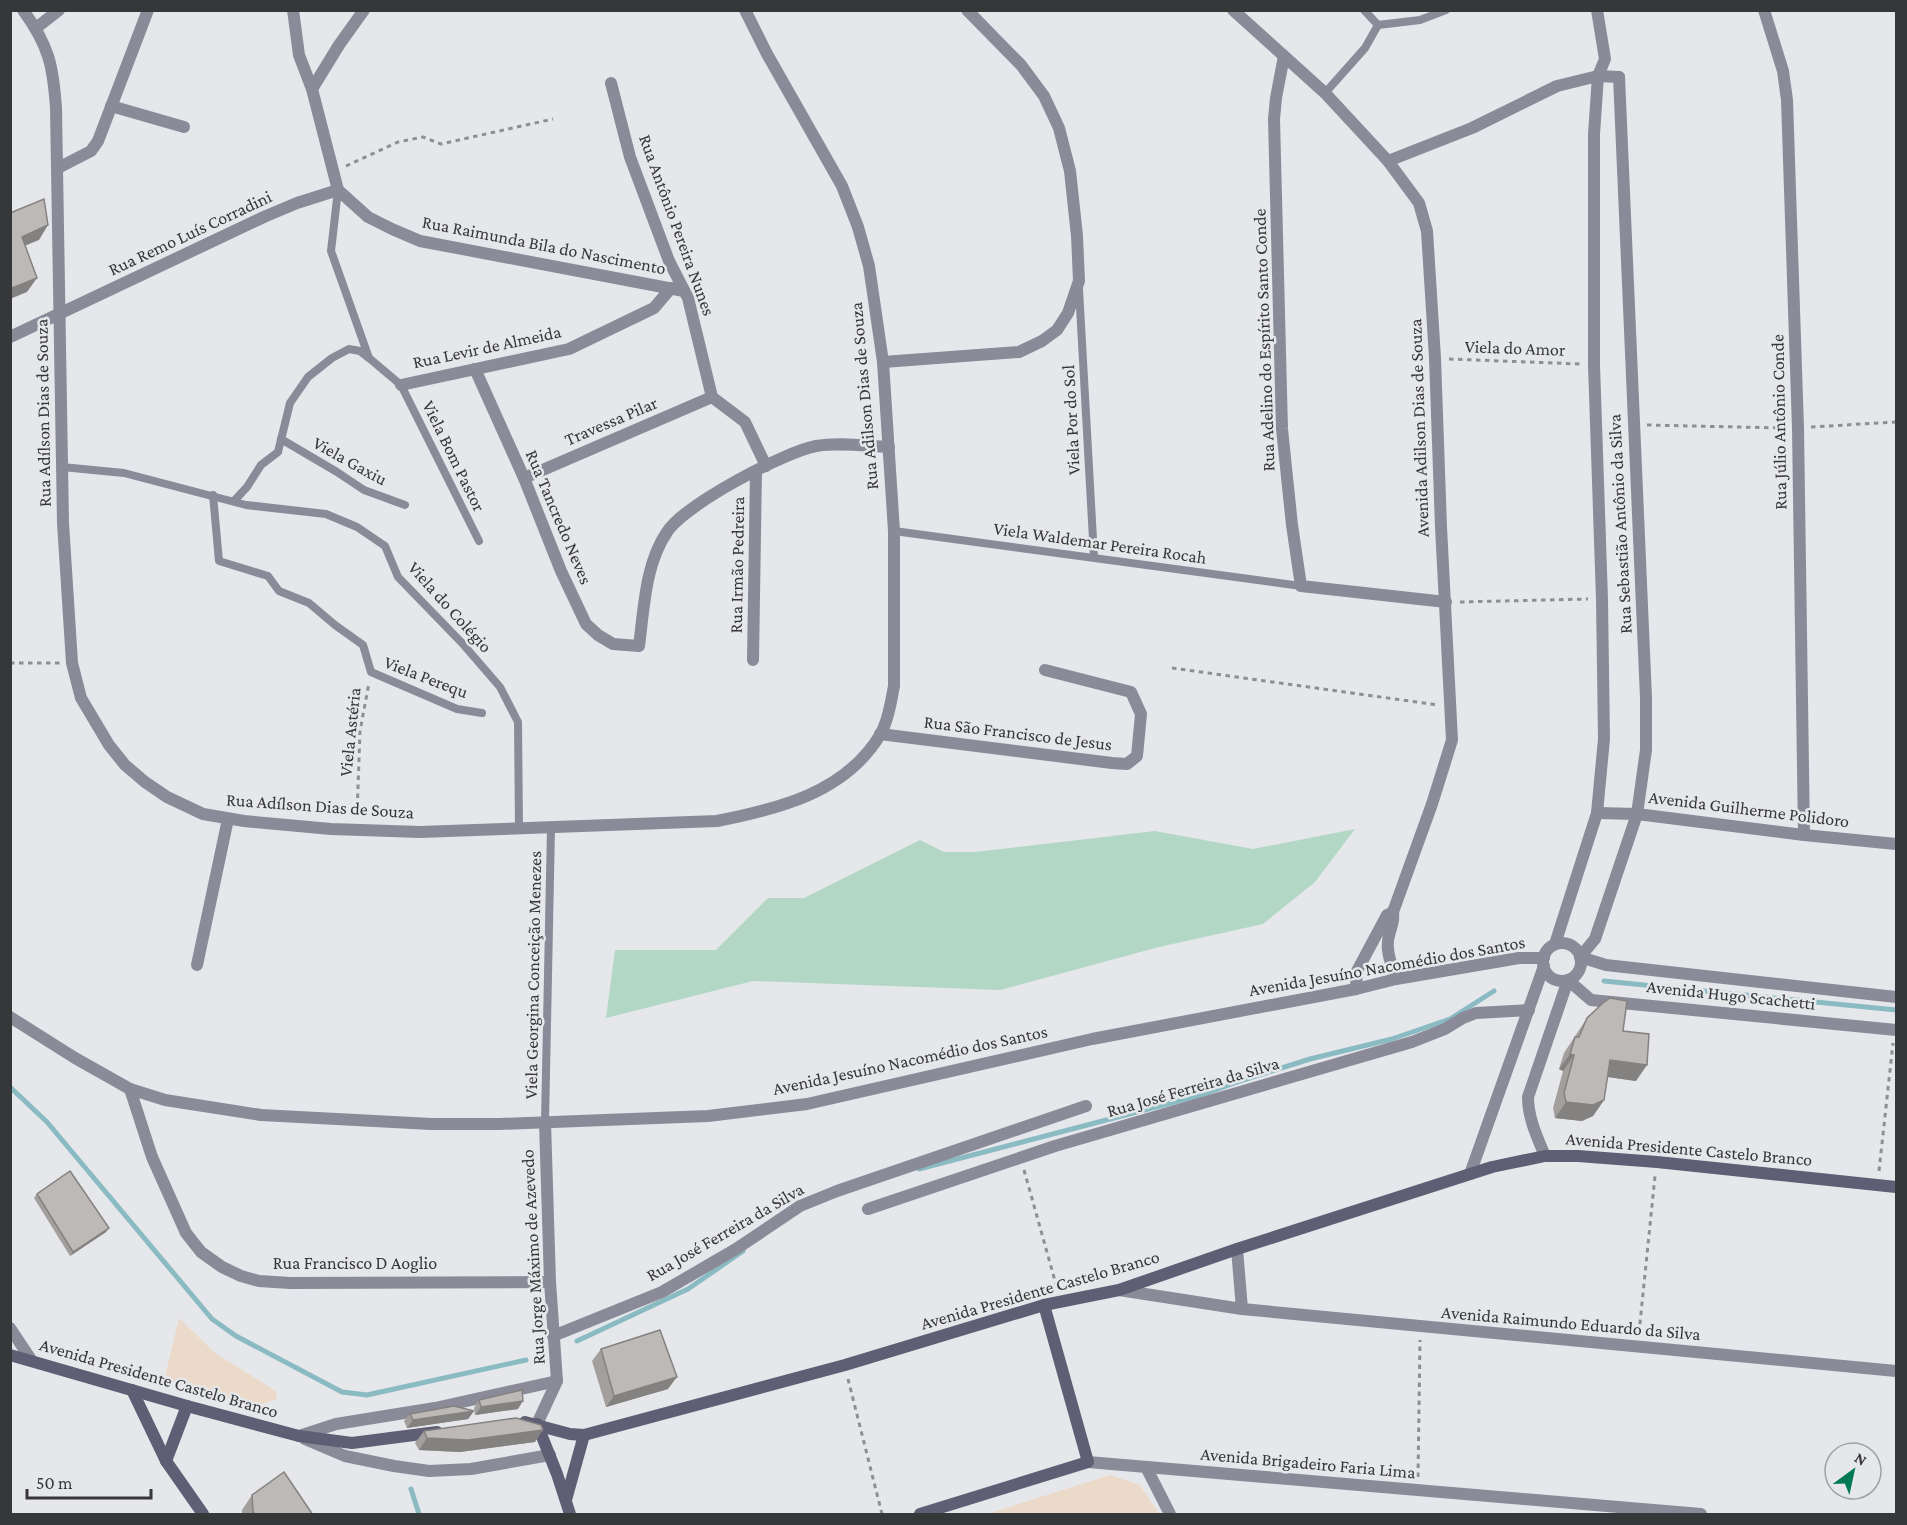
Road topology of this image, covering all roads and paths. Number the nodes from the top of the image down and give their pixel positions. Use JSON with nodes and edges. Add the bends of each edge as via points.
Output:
{"nodes":[{"id":1,"x":23,"y":10,"type":"edge"},
{"id":2,"x":59,"y":10,"type":"edge"},
{"id":3,"x":148,"y":10,"type":"edge"},
{"id":4,"x":292,"y":10,"type":"edge"},
{"id":5,"x":364,"y":10,"type":"edge"},
{"id":6,"x":745,"y":10,"type":"edge"},
{"id":7,"x":967,"y":10,"type":"edge"},
{"id":8,"x":1233,"y":10,"type":"edge"},
{"id":9,"x":1364,"y":10,"type":"edge"},
{"id":10,"x":1446,"y":10,"type":"edge"},
{"id":11,"x":1597,"y":10,"type":"edge"},
{"id":12,"x":1764,"y":10,"type":"edge"},
{"id":13,"x":1378,"y":25,"type":"junction"},
{"id":14,"x":36,"y":28,"type":"junction"},
{"id":15,"x":1284,"y":56,"type":"junction"},
{"id":16,"x":1605,"y":59,"type":"junction"},
{"id":17,"x":1598,"y":76,"type":"junction"},
{"id":18,"x":1619,"y":77,"type":"junction"},
{"id":19,"x":611,"y":83,"type":"dead end"},
{"id":20,"x":312,"y":89,"type":"junction"},
{"id":21,"x":1325,"y":93,"type":"junction"},
{"id":22,"x":111,"y":106,"type":"junction"},
{"id":23,"x":553,"y":119,"type":"dead end"},
{"id":24,"x":184,"y":127,"type":"dead end"},
{"id":25,"x":1388,"y":160,"type":"junction"},
{"id":26,"x":57,"y":168,"type":"junction"},
{"id":27,"x":334,"y":172,"type":"junction"},
{"id":28,"x":338,"y":190,"type":"junction"},
{"id":29,"x":1079,"y":281,"type":"junction"},
{"id":30,"x":671,"y":288,"type":"junction"},
{"id":31,"x":684,"y":291,"type":"junction"},
{"id":32,"x":60,"y":315,"type":"junction"},
{"id":33,"x":10,"y":337,"type":"edge"},
{"id":34,"x":369,"y":358,"type":"junction"},
{"id":35,"x":1435,"y":358,"type":"junction"},
{"id":36,"x":883,"y":362,"type":"junction"},
{"id":37,"x":1594,"y":365,"type":"junction"},
{"id":38,"x":475,"y":369,"type":"junction"},
{"id":39,"x":401,"y":385,"type":"junction"},
{"id":40,"x":712,"y":397,"type":"junction"},
{"id":41,"x":1896,"y":422,"type":"edge"},
{"id":42,"x":1633,"y":425,"type":"junction"},
{"id":43,"x":1798,"y":428,"type":"junction"},
{"id":44,"x":281,"y":439,"type":"junction"},
{"id":45,"x":889,"y":447,"type":"junction"},
{"id":46,"x":62,"y":468,"type":"junction"},
{"id":47,"x":761,"y":468,"type":"junction"},
{"id":48,"x":524,"y":478,"type":"junction"},
{"id":49,"x":213,"y":495,"type":"junction"},
{"id":50,"x":234,"y":501,"type":"junction"},
{"id":51,"x":405,"y":506,"type":"dead end"},
{"id":52,"x":894,"y":531,"type":"junction"},
{"id":53,"x":479,"y":541,"type":"dead end"},
{"id":54,"x":1094,"y":557,"type":"junction"},
{"id":55,"x":1301,"y":586,"type":"junction"},
{"id":56,"x":1602,"y":599,"type":"junction"},
{"id":57,"x":1446,"y":602,"type":"junction"},
{"id":58,"x":753,"y":660,"type":"dead end"},
{"id":59,"x":10,"y":663,"type":"edge"},
{"id":60,"x":72,"y":663,"type":"junction"},
{"id":61,"x":1172,"y":668,"type":"dead end"},
{"id":62,"x":1045,"y":670,"type":"dead end"},
{"id":63,"x":371,"y":672,"type":"junction"},
{"id":64,"x":1452,"y":707,"type":"junction"},
{"id":65,"x":482,"y":713,"type":"dead end"},
{"id":66,"x":880,"y":734,"type":"junction"},
{"id":67,"x":1597,"y":813,"type":"junction"},
{"id":68,"x":1637,"y":814,"type":"junction"},
{"id":69,"x":228,"y":819,"type":"junction"},
{"id":70,"x":519,"y":828,"type":"junction"},
{"id":71,"x":550,"y":828,"type":"junction"},
{"id":72,"x":356,"y":830,"type":"junction"},
{"id":73,"x":1804,"y":835,"type":"junction"},
{"id":74,"x":1896,"y":844,"type":"edge"},
{"id":75,"x":1393,"y":912,"type":"junction"},
{"id":76,"x":1555,"y":944,"type":"junction"},
{"id":77,"x":1580,"y":957,"type":"junction"},
{"id":78,"x":1544,"y":962,"type":"junction"},
{"id":79,"x":197,"y":965,"type":"dead end"},
{"id":80,"x":1396,"y":980,"type":"junction"},
{"id":81,"x":1568,"y":980,"type":"junction"},
{"id":82,"x":1356,"y":989,"type":"junction"},
{"id":83,"x":1896,"y":997,"type":"edge"},
{"id":84,"x":1529,"y":1010,"type":"junction"},
{"id":85,"x":10,"y":1017,"type":"edge"},
{"id":86,"x":1895,"y":1030,"type":"edge"},
{"id":87,"x":130,"y":1089,"type":"junction"},
{"id":88,"x":1086,"y":1106,"type":"dead end"},
{"id":89,"x":545,"y":1122,"type":"junction"},
{"id":90,"x":1545,"y":1156,"type":"junction"},
{"id":91,"x":1021,"y":1157,"type":"junction"},
{"id":92,"x":1657,"y":1162,"type":"junction"},
{"id":93,"x":1470,"y":1174,"type":"junction"},
{"id":94,"x":1878,"y":1184,"type":"junction"},
{"id":95,"x":1896,"y":1187,"type":"edge"},
{"id":96,"x":868,"y":1209,"type":"dead end"},
{"id":97,"x":1237,"y":1249,"type":"junction"},
{"id":98,"x":550,"y":1282,"type":"junction"},
{"id":99,"x":1119,"y":1290,"type":"junction"},
{"id":100,"x":1061,"y":1301,"type":"junction"},
{"id":101,"x":1044,"y":1305,"type":"junction"},
{"id":102,"x":1242,"y":1309,"type":"junction"},
{"id":103,"x":1421,"y":1327,"type":"junction"},
{"id":104,"x":10,"y":1328,"type":"edge"},
{"id":105,"x":554,"y":1336,"type":"junction"},
{"id":106,"x":1637,"y":1347,"type":"junction"},
{"id":107,"x":10,"y":1355,"type":"edge"},
{"id":108,"x":32,"y":1361,"type":"junction"},
{"id":109,"x":845,"y":1365,"type":"junction"},
{"id":110,"x":1896,"y":1371,"type":"edge"},
{"id":111,"x":557,"y":1381,"type":"junction"},
{"id":112,"x":132,"y":1390,"type":"junction"},
{"id":113,"x":187,"y":1406,"type":"junction"},
{"id":114,"x":511,"y":1421,"type":"edge"},
{"id":115,"x":537,"y":1424,"type":"junction"},
{"id":116,"x":444,"y":1431,"type":"edge"},
{"id":117,"x":584,"y":1435,"type":"junction"},
{"id":118,"x":299,"y":1436,"type":"junction"},
{"id":119,"x":550,"y":1455,"type":"junction"},
{"id":120,"x":166,"y":1461,"type":"junction"},
{"id":121,"x":1088,"y":1462,"type":"junction"},
{"id":122,"x":1146,"y":1467,"type":"junction"},
{"id":123,"x":1417,"y":1491,"type":"junction"},
{"id":124,"x":566,"y":1500,"type":"junction"},
{"id":125,"x":1545,"y":1508,"type":"edge"},
{"id":126,"x":202,"y":1515,"type":"edge"},
{"id":127,"x":570,"y":1515,"type":"edge"},
{"id":128,"x":882,"y":1515,"type":"edge"},
{"id":129,"x":920,"y":1515,"type":"edge"},
{"id":130,"x":1170,"y":1515,"type":"edge"},
{"id":131,"x":1701,"y":1515,"type":"edge"}],
"edges":[{"from":1,"to":14,"type":"street","name":"Rua Adílson Dias de Souza"},
{"from":2,"to":14,"type":"street"},
{"from":3,"to":22,"type":"street"},
{"from":4,"to":20,"type":"street","via":[[299,55]]},
{"from":5,"to":20,"type":"street"},
{"from":6,"to":36,"type":"street","name":"Rua Adilson Dias de Souza","via":[[846,196],[869,266]]},
{"from":7,"to":29,"type":"street","via":[[1021,65],[1044,96],[1059,128],[1070,171]]},
{"from":8,"to":15,"type":"street","name":"Avenida Adilson Dias de Souza"},
{"from":9,"to":13,"type":"lane"},
{"from":10,"to":13,"type":"lane","via":[[1420,20]]},
{"from":11,"to":16,"type":"street"},
{"from":12,"to":43,"type":"street","name":"Rua Júlio Antônio Conde","via":[[1783,70],[1787,100]]},
{"from":13,"to":21,"type":"lane","via":[[1365,48]]},
{"from":14,"to":26,"type":"street","name":"Rua Adílson Dias de Souza","via":[[54,75]]},
{"from":15,"to":21,"type":"street","name":"Avenida Adilson Dias de Souza"},
{"from":15,"to":55,"type":"street","name":"Rua Adelino do Espírito Santo Conde","via":[[1274,119],[1282,429]]},
{"from":16,"to":17,"type":"street","name":"Rua Sebastião Antônio da Silva"},
{"from":16,"to":18,"type":"street"},
{"from":17,"to":18,"type":"street"},
{"from":17,"to":25,"type":"street","via":[[1557,86],[1472,128]]},
{"from":17,"to":37,"type":"street","name":"Rua Sebastião Antônio da Silva","via":[[1594,134]]},
{"from":18,"to":42,"type":"street","name":"Rua Sebastião Antônio da Silva"},
{"from":19,"to":31,"type":"street","name":"Rua Antônio Pereira Nunes","via":[[630,157]]},
{"from":20,"to":27,"type":"street"},
{"from":21,"to":25,"type":"street","name":"Avenida Adilson Dias de Souza"},
{"from":22,"to":24,"type":"street"},
{"from":22,"to":26,"type":"street","via":[[91,151]]},
{"from":23,"to":27,"type":"path","via":[[441,144],[423,137],[398,142]]},
{"from":25,"to":35,"type":"street","name":"Avenida Adilson Dias de Souza","via":[[1419,203],[1425,223]]},
{"from":26,"to":32,"type":"street","name":"Rua Adílson Dias de Souza"},
{"from":27,"to":28,"type":"street"},
{"from":28,"to":30,"type":"street","name":"Rua Raimunda Bila do Nascimento","via":[[368,217],[420,241]]},
{"from":28,"to":32,"type":"street","name":"Rua Remo Luís Corradini","via":[[266,216]]},
{"from":28,"to":34,"type":"lane","via":[[331,251]]},
{"from":29,"to":36,"type":"street","via":[[1068,313],[1057,330],[1019,352]]},
{"from":29,"to":54,"type":"lane","name":"Viela Por do Sol"},
{"from":30,"to":31,"type":"street","name":"Rua Raimunda Bila do Nascimento"},
{"from":30,"to":38,"type":"street","name":"Rua Levir de Almeida","via":[[654,308],[569,349]]},
{"from":31,"to":40,"type":"street","name":"Rua Antônio Pereira Nunes"},
{"from":32,"to":33,"type":"street","name":"Rua Remo Luís Corradini"},
{"from":32,"to":46,"type":"street","name":"Rua Adílson Dias de Souza"},
{"from":34,"to":39,"type":"lane"},
{"from":34,"to":44,"type":"lane","via":[[349,349],[308,377],[290,403]]},
{"from":35,"to":37,"type":"path","name":"Viela do Amor"},
{"from":35,"to":57,"type":"street","name":"Avenida Adilson Dias de Souza"},
{"from":36,"to":45,"type":"street","name":"Rua Adilson Dias de Souza"},
{"from":37,"to":56,"type":"street","name":"Rua Sebastião Antônio da Silva"},
{"from":38,"to":39,"type":"street","name":"Rua Levir de Almeida"},
{"from":38,"to":48,"type":"street","name":"Rua Tancredo Neves"},
{"from":39,"to":53,"type":"lane","name":"Viela Bom Pastor"},
{"from":40,"to":47,"type":"street","via":[[746,422]]},
{"from":40,"to":48,"type":"street","name":"Travessa Pilar"},
{"from":41,"to":43,"type":"path"},
{"from":42,"to":43,"type":"path"},
{"from":42,"to":68,"type":"street","name":"Rua Sebastião Antônio da Silva","via":[[1646,698],[1646,750]]},
{"from":43,"to":73,"type":"street","name":"Rua Júlio Antônio Conde"},
{"from":44,"to":50,"type":"lane","via":[[278,452],[261,465]]},
{"from":44,"to":51,"type":"lane","name":"Viela Gaxiu","via":[[364,490]]},
{"from":45,"to":47,"type":"street","via":[[815,446]]},
{"from":45,"to":52,"type":"street","name":"Rua Adilson Dias de Souza"},
{"from":46,"to":49,"type":"lane","name":"Viela do Colégio","via":[[124,473]]},
{"from":46,"to":60,"type":"street","name":"Rua Adílson Dias de Souza"},
{"from":47,"to":48,"type":"street","name":"Rua Tancredo Neves","via":[[705,500],[674,522],[667,532],[651,571],[639,646],[613,644],[586,624]]},
{"from":47,"to":58,"type":"street","name":"Rua Irmão Pedreira"},
{"from":49,"to":50,"type":"lane","name":"Viela do Colégio"},
{"from":49,"to":63,"type":"lane","name":"Viela Perequ","via":[[219,561],[268,576],[279,591],[309,603],[363,645]]},
{"from":50,"to":70,"type":"lane","name":"Viela do Colégio","via":[[326,514],[357,527],[386,546],[398,577],[500,687],[518,722]]},
{"from":52,"to":54,"type":"lane","name":"Viela Waldemar Pereira Rocah"},
{"from":52,"to":66,"type":"street","name":"Rua Adilson Dias de Souza","via":[[894,686]]},
{"from":54,"to":55,"type":"lane","name":"Viela Waldemar Pereira Rocah"},
{"from":55,"to":57,"type":"street"},
{"from":56,"to":57,"type":"path"},
{"from":56,"to":67,"type":"street","name":"Rua Sebastião Antônio da Silva","via":[[1604,738]]},
{"from":57,"to":64,"type":"street","name":"Avenida Adilson Dias de Souza"},
{"from":59,"to":60,"type":"path"},
{"from":60,"to":69,"type":"street","name":"Rua Adílson Dias de Souza","via":[[81,698],[125,765],[167,797],[203,814]]},
{"from":61,"to":64,"type":"path"},
{"from":62,"to":66,"type":"street","name":"Rua São Francisco de Jesus","via":[[1131,692],[1141,714],[1137,756],[1127,764],[1112,763]]},
{"from":63,"to":65,"type":"lane","name":"Viela Perequ","via":[[458,709]]},
{"from":63,"to":72,"type":"path","name":"Viela Astéria","via":[[360,731]]},
{"from":64,"to":75,"type":"street","name":"Avenida Adilson Dias de Souza","via":[[1452,740]]},
{"from":66,"to":71,"type":"street","name":"Rua Adílson Dias de Souza","via":[[849,771],[832,783],[802,799],[763,812],[717,821]]},
{"from":67,"to":68,"type":"street","name":"Avenida Guilherme Polidoro"},
{"from":67,"to":76,"type":"street","name":"Rua Sebastião Antônio da Silva"},
{"from":68,"to":73,"type":"street","name":"Avenida Guilherme Polidoro"},
{"from":68,"to":77,"type":"street","name":"Rua Sebastião Antônio da Silva","via":[[1595,939]]},
{"from":69,"to":72,"type":"street","name":"Rua Adílson Dias de Souza"},
{"from":69,"to":79,"type":"street"},
{"from":70,"to":71,"type":"street","name":"Rua Adílson Dias de Souza"},
{"from":70,"to":72,"type":"street","name":"Rua Adílson Dias de Souza"},
{"from":71,"to":89,"type":"lane","name":"Viela Georgina Conceição Menezes"},
{"from":73,"to":74,"type":"street","name":"Avenida Guilherme Polidoro"},
{"from":75,"to":80,"type":"street","name":"Avenida Adilson Dias de Souza","via":[[1388,949]]},
{"from":75,"to":82,"type":"street","name":"Avenida Adilson Dias de Souza","via":[[1387,915],[1357,971]]},
{"from":76,"to":77,"type":"street","via":[[1576,948]]},
{"from":76,"to":78,"type":"street","via":[[1548,949]]},
{"from":77,"to":81,"type":"street","via":[[1578,972]]},
{"from":77,"to":83,"type":"street","name":"Avenida Hugo Scachetti","via":[[1606,965]]},
{"from":78,"to":80,"type":"street","name":"Avenida Jesuíno Nacomédio dos Santos","via":[[1519,958]]},
{"from":78,"to":81,"type":"street","via":[[1550,976]]},
{"from":78,"to":84,"type":"street"},
{"from":80,"to":82,"type":"street","name":"Avenida Jesuíno Nacomédio dos Santos"},
{"from":81,"to":86,"type":"street","name":"Avenida Hugo Scachetti","via":[[1591,1000]]},
{"from":81,"to":90,"type":"street","via":[[1528,1097],[1533,1127]]},
{"from":82,"to":89,"type":"street","name":"Avenida Jesuíno Nacomédio dos Santos","via":[[1092,1039],[807,1104],[708,1116]]},
{"from":84,"to":91,"type":"street","name":"Rua José Ferreira da Silva","via":[[1476,1013],[1412,1042]]},
{"from":84,"to":93,"type":"street"},
{"from":85,"to":87,"type":"street","name":"Avenida Jesuíno Nacomédio dos Santos"},
{"from":86,"to":94,"type":"path"},
{"from":87,"to":89,"type":"street","name":"Avenida Jesuíno Nacomédio dos Santos","via":[[165,1100],[261,1115],[431,1124]]},
{"from":87,"to":98,"type":"street","name":"Rua Francisco D Aoglio","via":[[152,1157],[186,1233],[201,1252],[241,1276],[290,1283]]},
{"from":88,"to":105,"type":"street","name":"Rua José Ferreira da Silva","via":[[800,1206],[662,1292]]},
{"from":89,"to":98,"type":"street","name":"Rua Jorge Máximo de Azevedo"},
{"from":90,"to":92,"type":"street","name":"Avenida Presidente Castelo Branco"},
{"from":90,"to":93,"type":"street","name":"Avenida Presidente Castelo Branco"},
{"from":91,"to":96,"type":"street","name":"Rua José Ferreira da Silva"},
{"from":91,"to":100,"type":"path"},
{"from":92,"to":94,"type":"street","name":"Avenida Presidente Castelo Branco"},
{"from":92,"to":106,"type":"path"},
{"from":93,"to":97,"type":"street","name":"Avenida Presidente Castelo Branco"},
{"from":94,"to":95,"type":"street","name":"Avenida Presidente Castelo Branco"},
{"from":97,"to":99,"type":"street","name":"Avenida Presidente Castelo Branco"},
{"from":97,"to":102,"type":"street"},
{"from":98,"to":105,"type":"street","name":"Rua Jorge Máximo de Azevedo"},
{"from":99,"to":100,"type":"street","name":"Avenida Presidente Castelo Branco"},
{"from":99,"to":102,"type":"street","name":"Avenida Raimundo Eduardo da Silva"},
{"from":100,"to":101,"type":"street","name":"Avenida Presidente Castelo Branco"},
{"from":101,"to":109,"type":"street","name":"Avenida Presidente Castelo Branco"},
{"from":101,"to":121,"type":"street"},
{"from":102,"to":103,"type":"street","name":"Avenida Raimundo Eduardo da Silva"},
{"from":103,"to":106,"type":"street","name":"Avenida Raimundo Eduardo da Silva"},
{"from":103,"to":123,"type":"path"},
{"from":104,"to":108,"type":"street"},
{"from":105,"to":111,"type":"street","name":"Rua Jorge Máximo de Azevedo"},
{"from":106,"to":110,"type":"street","name":"Avenida Raimundo Eduardo da Silva"},
{"from":107,"to":108,"type":"street","name":"Avenida Presidente Castelo Branco"},
{"from":108,"to":112,"type":"street","name":"Avenida Presidente Castelo Branco"},
{"from":109,"to":117,"type":"street","name":"Avenida Presidente Castelo Branco"},
{"from":109,"to":128,"type":"path"},
{"from":111,"to":115,"type":"street","name":"Rua Jorge Máximo de Azevedo"},
{"from":111,"to":118,"type":"street","via":[[435,1408],[336,1424]]},
{"from":112,"to":113,"type":"street","name":"Avenida Presidente Castelo Branco"},
{"from":112,"to":120,"type":"street"},
{"from":113,"to":118,"type":"street","name":"Avenida Presidente Castelo Branco"},
{"from":113,"to":120,"type":"street"},
{"from":114,"to":115,"type":"street","name":"Avenida Presidente Castelo Branco"},
{"from":115,"to":117,"type":"street","name":"Avenida Presidente Castelo Branco"},
{"from":115,"to":119,"type":"street"},
{"from":116,"to":118,"type":"street","name":"Avenida Presidente Castelo Branco","via":[[352,1443]]},
{"from":117,"to":124,"type":"street"},
{"from":118,"to":119,"type":"street","name":"Avenida Presidente Castelo Branco","via":[[345,1456],[429,1471],[471,1469]]},
{"from":119,"to":124,"type":"street"},
{"from":120,"to":126,"type":"street"},
{"from":121,"to":122,"type":"street","name":"Avenida Brigadeiro Faria Lima"},
{"from":121,"to":129,"type":"street","name":"Avenida Brigadeiro Faria Lima"},
{"from":122,"to":123,"type":"street","name":"Avenida Brigadeiro Faria Lima"},
{"from":122,"to":130,"type":"street"},
{"from":123,"to":125,"type":"street","name":"Avenida Brigadeiro Faria Lima"},
{"from":124,"to":127,"type":"street"},
{"from":125,"to":131,"type":"street","name":"Avenida Brigadeiro Faria Lima"}]}
